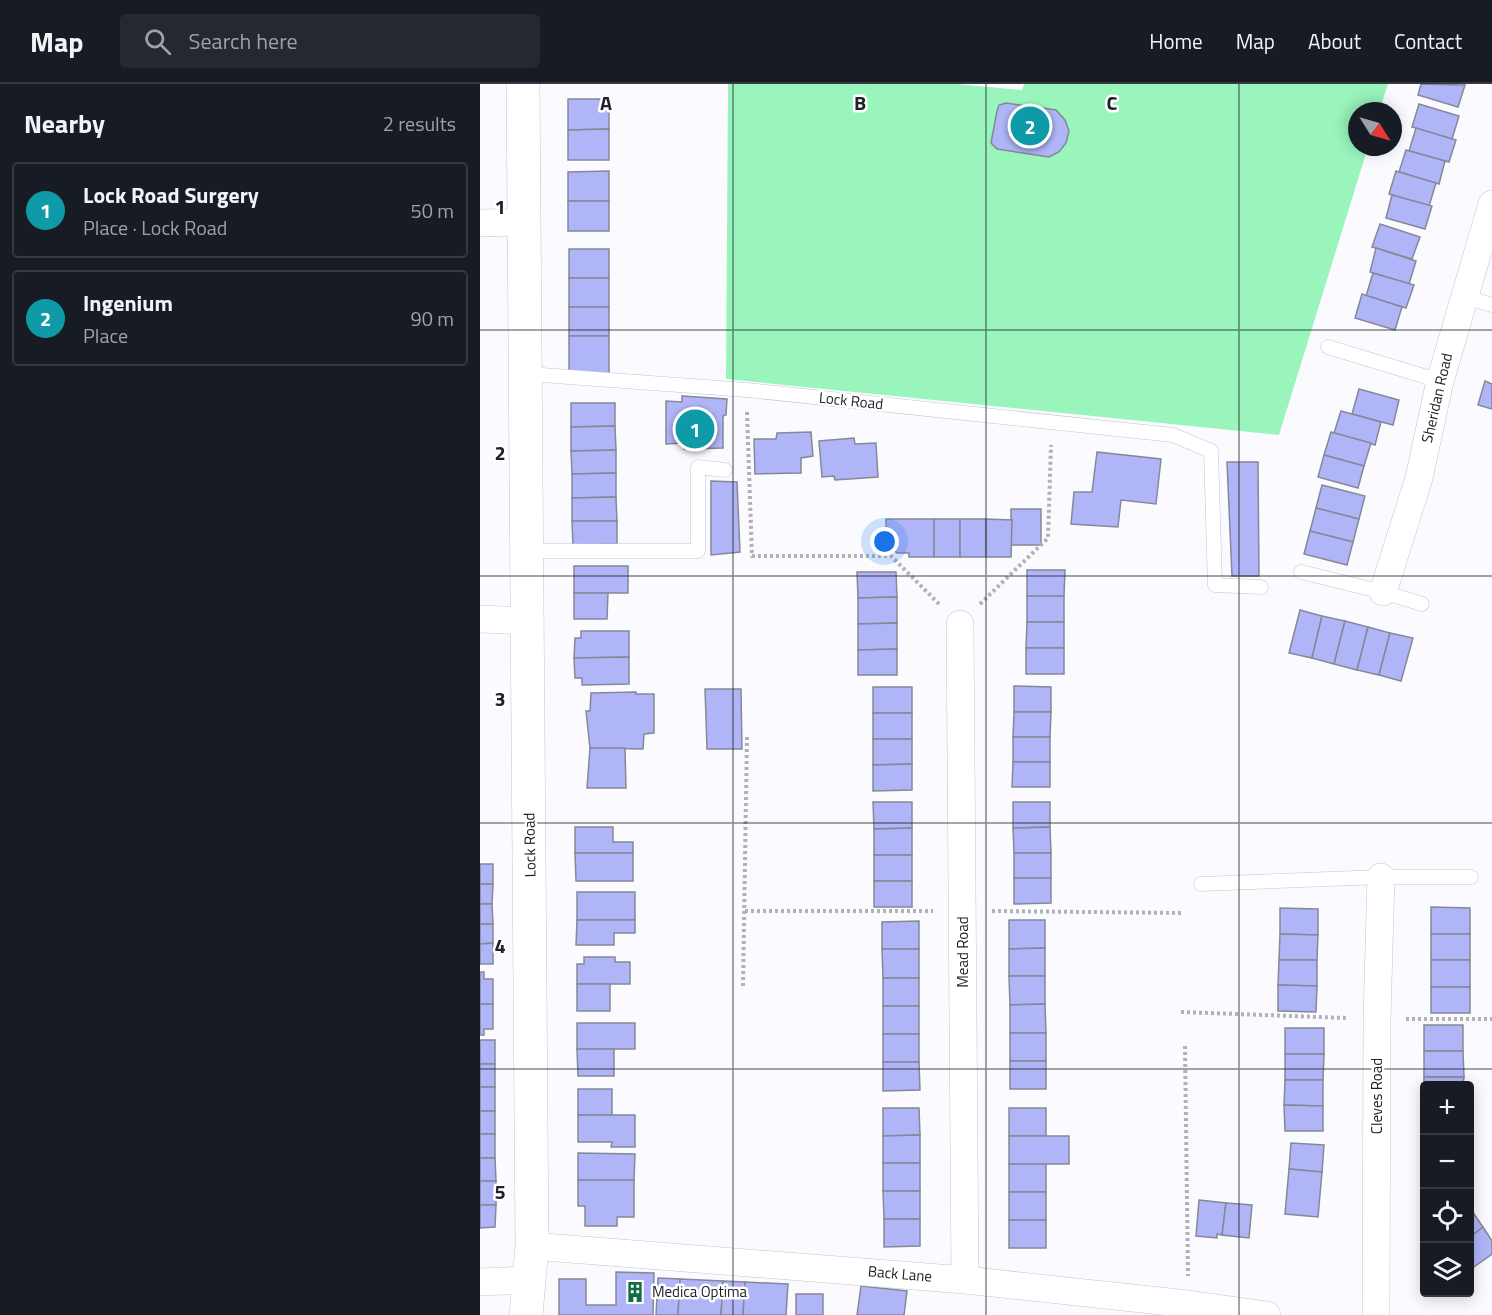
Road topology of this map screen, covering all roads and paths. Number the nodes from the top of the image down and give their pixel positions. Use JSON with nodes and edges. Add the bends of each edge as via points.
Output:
{"nodes":[{"id":1,"x":523,"y":84,"type":"edge"},
{"id":2,"x":1492,"y":204,"type":"edge"},
{"id":3,"x":526,"y":222,"type":"junction"},
{"id":4,"x":480,"y":223,"type":"edge"},
{"id":5,"x":1463,"y":296,"type":"junction"},
{"id":6,"x":1492,"y":305,"type":"edge"},
{"id":7,"x":1328,"y":347,"type":"dead end"},
{"id":8,"x":528,"y":374,"type":"junction"},
{"id":9,"x":1440,"y":381,"type":"junction"},
{"id":10,"x":747,"y":390,"type":"junction"},
{"id":11,"x":1052,"y":421,"type":"junction"},
{"id":12,"x":725,"y":470,"type":"dead end"},
{"id":13,"x":527,"y":551,"type":"junction"},
{"id":14,"x":1301,"y":572,"type":"dead end"},
{"id":15,"x":1261,"y":587,"type":"dead end"},
{"id":16,"x":1383,"y":591,"type":"junction"},
{"id":17,"x":1422,"y":604,"type":"dead end"},
{"id":18,"x":480,"y":619,"type":"edge"},
{"id":19,"x":526,"y":621,"type":"junction"},
{"id":20,"x":960,"y":624,"type":"junction"},
{"id":21,"x":747,"y":737,"type":"dead end"},
{"id":22,"x":1381,"y":877,"type":"junction"},
{"id":23,"x":1471,"y":877,"type":"dead end"},
{"id":24,"x":1201,"y":884,"type":"dead end"},
{"id":25,"x":745,"y":911,"type":"junction"},
{"id":26,"x":962,"y":911,"type":"junction"},
{"id":27,"x":1184,"y":913,"type":"dead end"},
{"id":28,"x":743,"y":986,"type":"dead end"},
{"id":29,"x":1181,"y":1012,"type":"dead end"},
{"id":30,"x":1377,"y":1019,"type":"junction"},
{"id":31,"x":1492,"y":1019,"type":"edge"},
{"id":32,"x":1185,"y":1046,"type":"dead end"},
{"id":33,"x":532,"y":1245,"type":"junction"},
{"id":34,"x":529,"y":1280,"type":"junction"},
{"id":35,"x":965,"y":1280,"type":"junction"},
{"id":36,"x":480,"y":1282,"type":"edge"},
{"id":37,"x":1188,"y":1304,"type":"junction"},
{"id":38,"x":526,"y":1315,"type":"edge"},
{"id":39,"x":1267,"y":1315,"type":"edge"},
{"id":40,"x":1376,"y":1315,"type":"edge"}],
"edges":[{"from":1,"to":3,"type":"street","name":"Lock Road"},
{"from":2,"to":5,"type":"street","name":"Sheridan Road"},
{"from":3,"to":4,"type":"street"},
{"from":3,"to":8,"type":"street","name":"Lock Road"},
{"from":5,"to":6,"type":"lane"},
{"from":5,"to":9,"type":"street","name":"Sheridan Road"},
{"from":7,"to":9,"type":"lane"},
{"from":8,"to":10,"type":"lane","name":"Lock Road"},
{"from":8,"to":13,"type":"street","name":"Lock Road"},
{"from":9,"to":16,"type":"street","name":"Sheridan Road","via":[[1419,478]]},
{"from":10,"to":11,"type":"lane","name":"Lock Road"},
{"from":10,"to":20,"type":"path","via":[[752,556],[891,556]]},
{"from":11,"to":15,"type":"lane","name":"Lock Road","via":[[1173,435],[1211,451],[1215,585]]},
{"from":11,"to":20,"type":"path","via":[[1048,538]]},
{"from":12,"to":13,"type":"lane","via":[[698,467],[698,551]]},
{"from":13,"to":19,"type":"street","name":"Lock Road"},
{"from":14,"to":16,"type":"lane"},
{"from":16,"to":17,"type":"lane"},
{"from":18,"to":19,"type":"street"},
{"from":19,"to":33,"type":"street","name":"Lock Road"},
{"from":20,"to":26,"type":"street","name":"Mead Road"},
{"from":21,"to":25,"type":"path"},
{"from":22,"to":23,"type":"lane"},
{"from":22,"to":24,"type":"lane"},
{"from":22,"to":30,"type":"street","name":"Cleves Road"},
{"from":25,"to":26,"type":"path"},
{"from":25,"to":28,"type":"path"},
{"from":26,"to":27,"type":"path"},
{"from":26,"to":35,"type":"street","name":"Mead Road"},
{"from":29,"to":30,"type":"path"},
{"from":30,"to":31,"type":"path"},
{"from":30,"to":40,"type":"street","name":"Cleves Road"},
{"from":32,"to":37,"type":"path"},
{"from":33,"to":34,"type":"street","name":"Lock Road"},
{"from":33,"to":35,"type":"street","name":"Back Lane"},
{"from":34,"to":36,"type":"street"},
{"from":34,"to":38,"type":"street","name":"Lock Road"},
{"from":35,"to":37,"type":"street","name":"Back Lane"},
{"from":37,"to":39,"type":"street","name":"Back Lane"}]}
